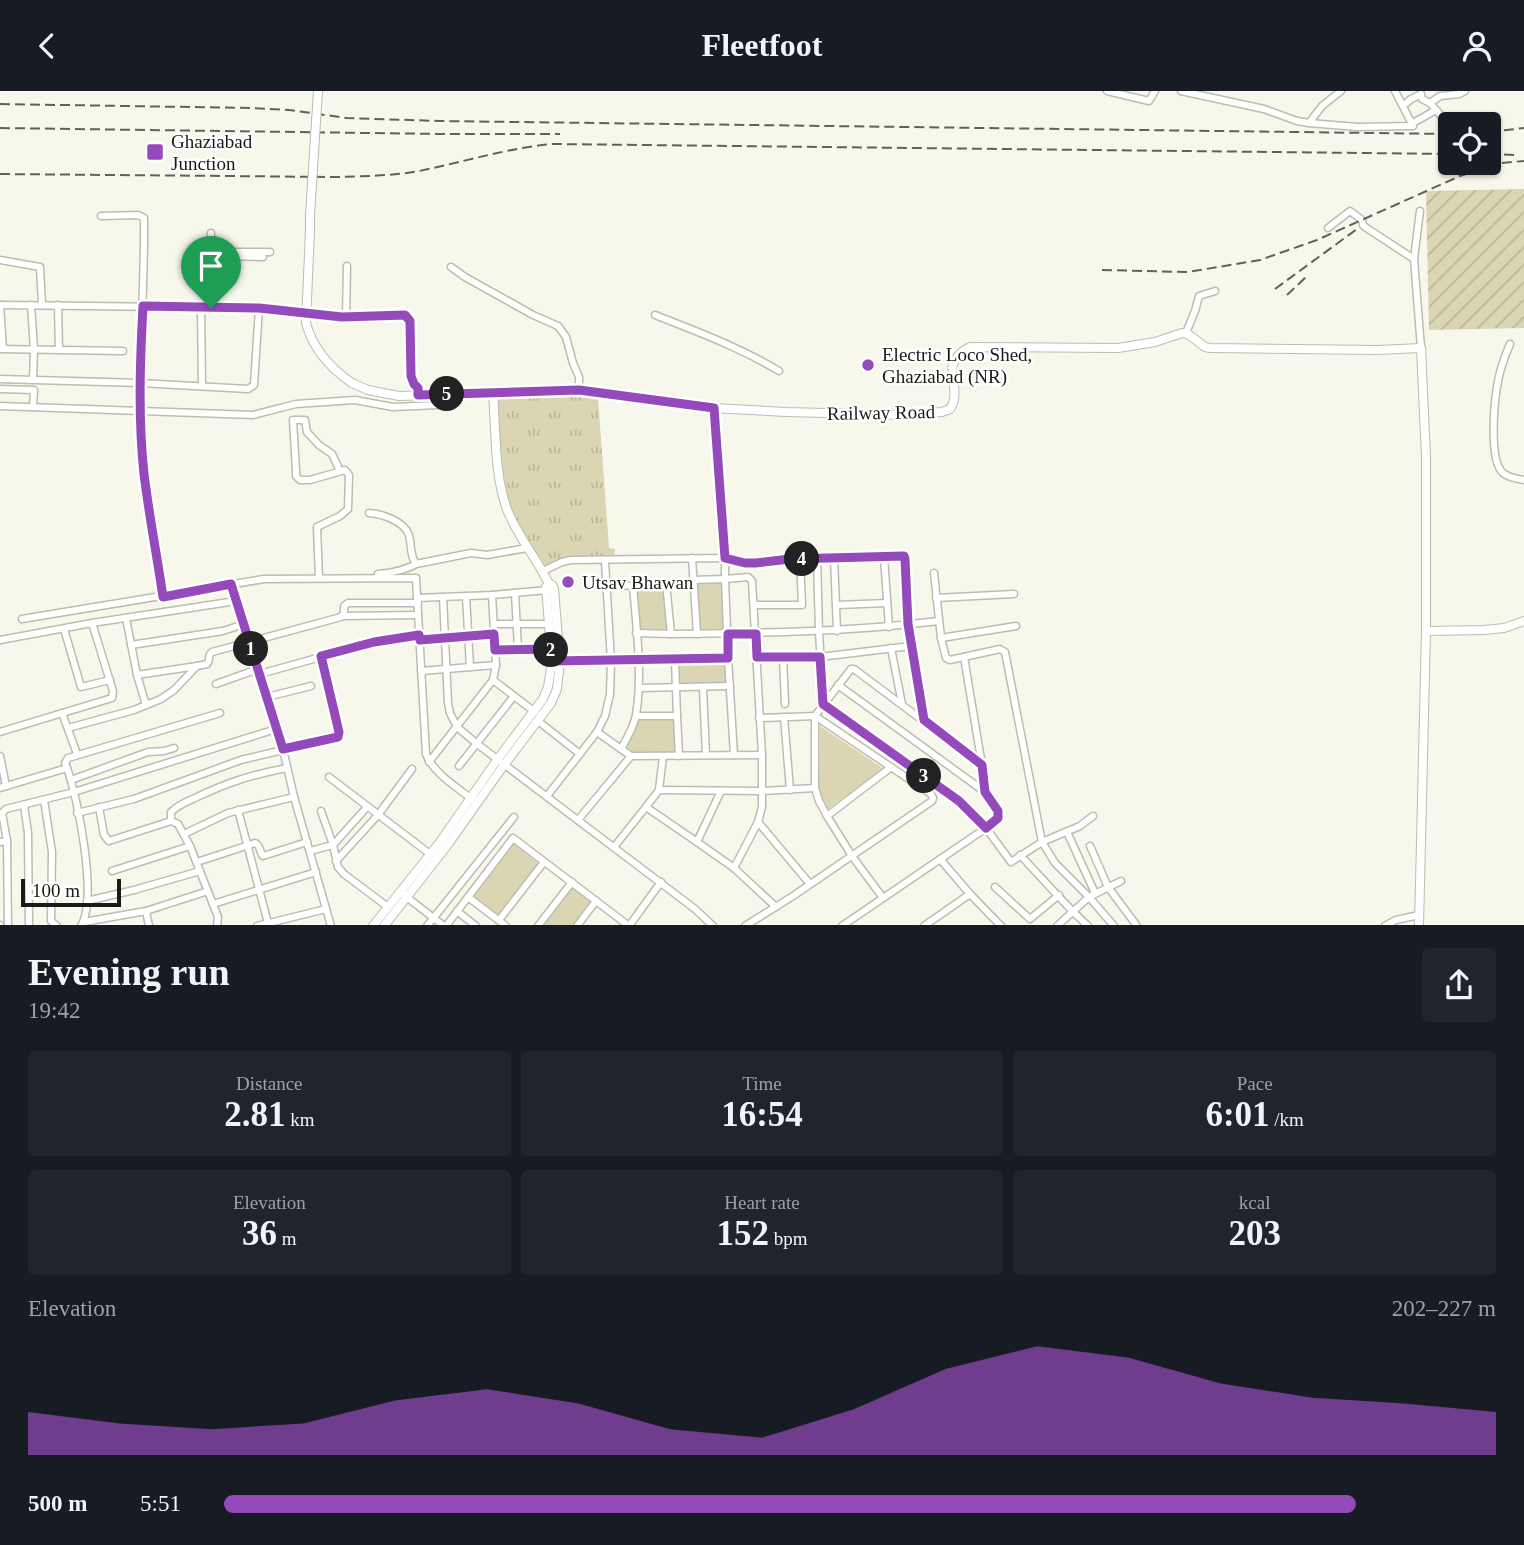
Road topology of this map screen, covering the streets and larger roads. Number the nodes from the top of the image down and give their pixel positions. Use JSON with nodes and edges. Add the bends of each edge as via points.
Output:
{"nodes":[{"id":1,"x":318,"y":91,"type":"edge"},
{"id":2,"x":1107,"y":91,"type":"edge"},
{"id":3,"x":1155,"y":91,"type":"edge"},
{"id":4,"x":1181,"y":91,"type":"edge"},
{"id":5,"x":1341,"y":91,"type":"edge"},
{"id":6,"x":1395,"y":91,"type":"edge"},
{"id":7,"x":1465,"y":91,"type":"edge"},
{"id":8,"x":1419,"y":92,"type":"edge"},
{"id":9,"x":1430,"y":103,"type":"junction"},
{"id":10,"x":1404,"y":105,"type":"junction"},
{"id":11,"x":1436,"y":110,"type":"junction"},
{"id":12,"x":1438,"y":112,"type":"edge"},
{"id":13,"x":1309,"y":123,"type":"junction"},
{"id":14,"x":1413,"y":123,"type":"junction"},
{"id":15,"x":1420,"y":211,"type":"dead end"},
{"id":16,"x":101,"y":216,"type":"dead end"},
{"id":17,"x":1328,"y":228,"type":"dead end"},
{"id":18,"x":211,"y":233,"type":"dead end"},
{"id":19,"x":270,"y":252,"type":"dead end"},
{"id":20,"x":263,"y":257,"type":"dead end"},
{"id":21,"x":1414,"y":259,"type":"junction"},
{"id":22,"x":0,"y":260,"type":"edge"},
{"id":23,"x":347,"y":266,"type":"dead end"},
{"id":24,"x":451,"y":267,"type":"dead end"},
{"id":25,"x":1215,"y":291,"type":"dead end"},
{"id":26,"x":31,"y":305,"type":"junction"},
{"id":27,"x":42,"y":305,"type":"junction"},
{"id":28,"x":58,"y":305,"type":"junction"},
{"id":29,"x":0,"y":306,"type":"edge"},
{"id":30,"x":143,"y":306,"type":"junction"},
{"id":31,"x":201,"y":308,"type":"junction"},
{"id":32,"x":211,"y":308,"type":"junction"},
{"id":33,"x":259,"y":308,"type":"junction"},
{"id":34,"x":655,"y":316,"type":"dead end"},
{"id":35,"x":346,"y":317,"type":"junction"},
{"id":36,"x":1186,"y":333,"type":"junction"},
{"id":37,"x":1510,"y":344,"type":"dead end"},
{"id":38,"x":1421,"y":348,"type":"junction"},
{"id":39,"x":1,"y":349,"type":"edge"},
{"id":40,"x":34,"y":349,"type":"junction"},
{"id":41,"x":59,"y":350,"type":"junction"},
{"id":42,"x":122,"y":351,"type":"dead end"},
{"id":43,"x":779,"y":371,"type":"dead end"},
{"id":44,"x":0,"y":379,"type":"edge"},
{"id":45,"x":34,"y":380,"type":"junction"},
{"id":46,"x":140,"y":383,"type":"junction"},
{"id":47,"x":202,"y":386,"type":"junction"},
{"id":48,"x":0,"y":389,"type":"edge"},
{"id":49,"x":34,"y":390,"type":"junction"},
{"id":50,"x":579,"y":390,"type":"junction"},
{"id":51,"x":493,"y":393,"type":"junction"},
{"id":52,"x":415,"y":395,"type":"junction"},
{"id":53,"x":0,"y":406,"type":"edge"},
{"id":54,"x":33,"y":407,"type":"junction"},
{"id":55,"x":714,"y":408,"type":"junction"},
{"id":56,"x":140,"y":411,"type":"junction"},
{"id":57,"x":340,"y":471,"type":"junction"},
{"id":58,"x":1524,"y":480,"type":"edge"},
{"id":59,"x":369,"y":513,"type":"dead end"},
{"id":60,"x":527,"y":548,"type":"junction"},
{"id":61,"x":884,"y":557,"type":"junction"},
{"id":62,"x":692,"y":558,"type":"junction"},
{"id":63,"x":725,"y":558,"type":"junction"},
{"id":64,"x":817,"y":558,"type":"junction"},
{"id":65,"x":834,"y":558,"type":"junction"},
{"id":66,"x":800,"y":559,"type":"junction"},
{"id":67,"x":605,"y":561,"type":"junction"},
{"id":68,"x":416,"y":564,"type":"junction"},
{"id":69,"x":543,"y":571,"type":"junction"},
{"id":70,"x":934,"y":573,"type":"dead end"},
{"id":71,"x":319,"y":578,"type":"junction"},
{"id":72,"x":332,"y":578,"type":"junction"},
{"id":73,"x":725,"y":579,"type":"junction"},
{"id":74,"x":693,"y":580,"type":"junction"},
{"id":75,"x":231,"y":584,"type":"junction"},
{"id":76,"x":633,"y":585,"type":"junction"},
{"id":77,"x":551,"y":587,"type":"junction"},
{"id":78,"x":607,"y":587,"type":"junction"},
{"id":79,"x":515,"y":593,"type":"junction"},
{"id":80,"x":1014,"y":594,"type":"dead end"},
{"id":81,"x":492,"y":595,"type":"junction"},
{"id":82,"x":466,"y":596,"type":"junction"},
{"id":83,"x":163,"y":597,"type":"junction"},
{"id":84,"x":443,"y":597,"type":"junction"},
{"id":85,"x":936,"y":598,"type":"junction"},
{"id":86,"x":417,"y":600,"type":"junction"},
{"id":87,"x":236,"y":601,"type":"junction"},
{"id":88,"x":887,"y":603,"type":"junction"},
{"id":89,"x":818,"y":604,"type":"junction"},
{"id":90,"x":754,"y":605,"type":"junction"},
{"id":91,"x":802,"y":605,"type":"junction"},
{"id":92,"x":836,"y":605,"type":"junction"},
{"id":93,"x":418,"y":615,"type":"junction"},
{"id":94,"x":343,"y":616,"type":"junction"},
{"id":95,"x":22,"y":618,"type":"dead end"},
{"id":96,"x":126,"y":618,"type":"junction"},
{"id":97,"x":939,"y":621,"type":"junction"},
{"id":98,"x":1524,"y":621,"type":"edge"},
{"id":99,"x":92,"y":623,"type":"junction"},
{"id":100,"x":244,"y":624,"type":"junction"},
{"id":101,"x":494,"y":624,"type":"junction"},
{"id":102,"x":517,"y":624,"type":"junction"},
{"id":103,"x":549,"y":624,"type":"junction"},
{"id":104,"x":908,"y":624,"type":"junction"},
{"id":105,"x":1016,"y":626,"type":"dead end"},
{"id":106,"x":889,"y":627,"type":"junction"},
{"id":107,"x":64,"y":629,"type":"junction"},
{"id":108,"x":819,"y":631,"type":"junction"},
{"id":109,"x":837,"y":631,"type":"junction"},
{"id":110,"x":1426,"y":631,"type":"junction"},
{"id":111,"x":636,"y":633,"type":"junction"},
{"id":112,"x":494,"y":634,"type":"junction"},
{"id":113,"x":671,"y":634,"type":"junction"},
{"id":114,"x":697,"y":634,"type":"junction"},
{"id":115,"x":728,"y":634,"type":"junction"},
{"id":116,"x":756,"y":634,"type":"junction"},
{"id":117,"x":468,"y":636,"type":"junction"},
{"id":118,"x":420,"y":637,"type":"junction"},
{"id":119,"x":444,"y":638,"type":"junction"},
{"id":120,"x":941,"y":638,"type":"junction"},
{"id":121,"x":0,"y":640,"type":"edge"},
{"id":122,"x":249,"y":643,"type":"junction"},
{"id":123,"x":131,"y":645,"type":"junction"},
{"id":124,"x":911,"y":646,"type":"junction"},
{"id":125,"x":891,"y":648,"type":"junction"},
{"id":126,"x":518,"y":649,"type":"junction"},
{"id":127,"x":551,"y":649,"type":"junction"},
{"id":128,"x":495,"y":650,"type":"junction"},
{"id":129,"x":321,"y":656,"type":"junction"},
{"id":130,"x":757,"y":657,"type":"junction"},
{"id":131,"x":783,"y":657,"type":"junction"},
{"id":132,"x":820,"y":657,"type":"junction"},
{"id":133,"x":964,"y":657,"type":"junction"},
{"id":134,"x":728,"y":658,"type":"junction"},
{"id":135,"x":638,"y":660,"type":"junction"},
{"id":136,"x":675,"y":660,"type":"junction"},
{"id":137,"x":611,"y":661,"type":"junction"},
{"id":138,"x":556,"y":662,"type":"junction"},
{"id":139,"x":197,"y":666,"type":"junction"},
{"id":140,"x":496,"y":666,"type":"junction"},
{"id":141,"x":470,"y":667,"type":"junction"},
{"id":142,"x":445,"y":668,"type":"junction"},
{"id":143,"x":421,"y":671,"type":"junction"},
{"id":144,"x":259,"y":672,"type":"junction"},
{"id":145,"x":138,"y":675,"type":"junction"},
{"id":146,"x":110,"y":680,"type":"junction"},
{"id":147,"x":493,"y":680,"type":"junction"},
{"id":148,"x":216,"y":684,"type":"dead end"},
{"id":149,"x":838,"y":685,"type":"junction"},
{"id":150,"x":311,"y":686,"type":"dead end"},
{"id":151,"x":730,"y":686,"type":"junction"},
{"id":152,"x":639,"y":688,"type":"junction"},
{"id":153,"x":677,"y":688,"type":"junction"},
{"id":154,"x":703,"y":688,"type":"junction"},
{"id":155,"x":514,"y":696,"type":"junction"},
{"id":156,"x":267,"y":697,"type":"junction"},
{"id":157,"x":785,"y":704,"type":"dead end"},
{"id":158,"x":823,"y":704,"type":"junction"},
{"id":159,"x":902,"y":704,"type":"junction"},
{"id":160,"x":146,"y":705,"type":"junction"},
{"id":161,"x":62,"y":713,"type":"junction"},
{"id":162,"x":220,"y":713,"type":"dead end"},
{"id":163,"x":636,"y":716,"type":"junction"},
{"id":164,"x":677,"y":716,"type":"junction"},
{"id":165,"x":815,"y":716,"type":"junction"},
{"id":166,"x":537,"y":717,"type":"junction"},
{"id":167,"x":784,"y":717,"type":"junction"},
{"id":168,"x":759,"y":718,"type":"junction"},
{"id":169,"x":924,"y":720,"type":"junction"},
{"id":170,"x":0,"y":722,"type":"edge"},
{"id":171,"x":457,"y":727,"type":"junction"},
{"id":172,"x":68,"y":728,"type":"junction"},
{"id":173,"x":276,"y":729,"type":"junction"},
{"id":174,"x":1,"y":731,"type":"edge"},
{"id":175,"x":597,"y":732,"type":"junction"},
{"id":176,"x":476,"y":743,"type":"junction"},
{"id":177,"x":174,"y":748,"type":"dead end"},
{"id":178,"x":283,"y":749,"type":"junction"},
{"id":179,"x":621,"y":750,"type":"junction"},
{"id":180,"x":77,"y":754,"type":"junction"},
{"id":181,"x":580,"y":754,"type":"junction"},
{"id":182,"x":0,"y":755,"type":"edge"},
{"id":183,"x":706,"y":755,"type":"junction"},
{"id":184,"x":734,"y":755,"type":"junction"},
{"id":185,"x":762,"y":755,"type":"junction"},
{"id":186,"x":631,"y":756,"type":"junction"},
{"id":187,"x":663,"y":756,"type":"junction"},
{"id":188,"x":679,"y":756,"type":"junction"},
{"id":189,"x":429,"y":762,"type":"junction"},
{"id":190,"x":501,"y":762,"type":"junction"},
{"id":191,"x":982,"y":765,"type":"junction"},
{"id":192,"x":459,"y":766,"type":"dead end"},
{"id":193,"x":67,"y":768,"type":"junction"},
{"id":194,"x":287,"y":768,"type":"junction"},
{"id":195,"x":890,"y":768,"type":"junction"},
{"id":196,"x":412,"y":769,"type":"dead end"},
{"id":197,"x":329,"y":778,"type":"dead end"},
{"id":198,"x":71,"y":780,"type":"junction"},
{"id":199,"x":3,"y":787,"type":"edge"},
{"id":200,"x":815,"y":788,"type":"junction"},
{"id":201,"x":659,"y":790,"type":"junction"},
{"id":202,"x":790,"y":790,"type":"junction"},
{"id":203,"x":720,"y":791,"type":"junction"},
{"id":204,"x":763,"y":791,"type":"junction"},
{"id":205,"x":74,"y":792,"type":"junction"},
{"id":206,"x":985,"y":792,"type":"junction"},
{"id":207,"x":547,"y":796,"type":"junction"},
{"id":208,"x":294,"y":797,"type":"junction"},
{"id":209,"x":44,"y":800,"type":"junction"},
{"id":210,"x":474,"y":801,"type":"junction"},
{"id":211,"x":24,"y":805,"type":"junction"},
{"id":212,"x":99,"y":807,"type":"junction"},
{"id":213,"x":367,"y":807,"type":"junction"},
{"id":214,"x":646,"y":807,"type":"junction"},
{"id":215,"x":238,"y":810,"type":"junction"},
{"id":216,"x":321,"y":811,"type":"dead end"},
{"id":217,"x":77,"y":813,"type":"junction"},
{"id":218,"x":378,"y":815,"type":"junction"},
{"id":219,"x":827,"y":816,"type":"junction"},
{"id":220,"x":1093,"y":816,"type":"dead end"},
{"id":221,"x":514,"y":817,"type":"dead end"},
{"id":222,"x":578,"y":820,"type":"junction"},
{"id":223,"x":171,"y":821,"type":"junction"},
{"id":224,"x":758,"y":822,"type":"junction"},
{"id":225,"x":986,"y":828,"type":"junction"},
{"id":226,"x":1067,"y":832,"type":"junction"},
{"id":227,"x":184,"y":834,"type":"junction"},
{"id":228,"x":4,"y":841,"type":"edge"},
{"id":229,"x":307,"y":842,"type":"junction"},
{"id":230,"x":697,"y":842,"type":"junction"},
{"id":231,"x":1042,"y":842,"type":"junction"},
{"id":232,"x":333,"y":845,"type":"junction"},
{"id":233,"x":190,"y":846,"type":"junction"},
{"id":234,"x":247,"y":846,"type":"junction"},
{"id":235,"x":1090,"y":846,"type":"dead end"},
{"id":236,"x":614,"y":847,"type":"junction"},
{"id":237,"x":310,"y":851,"type":"junction"},
{"id":238,"x":430,"y":854,"type":"junction"},
{"id":239,"x":1020,"y":855,"type":"junction"},
{"id":240,"x":852,"y":856,"type":"junction"},
{"id":241,"x":940,"y":859,"type":"junction"},
{"id":242,"x":336,"y":861,"type":"junction"},
{"id":243,"x":544,"y":862,"type":"junction"},
{"id":244,"x":197,"y":863,"type":"junction"},
{"id":245,"x":734,"y":867,"type":"junction"},
{"id":246,"x":112,"y":871,"type":"dead end"},
{"id":247,"x":200,"y":871,"type":"junction"},
{"id":248,"x":316,"y":872,"type":"junction"},
{"id":249,"x":1121,"y":881,"type":"dead end"},
{"id":250,"x":572,"y":882,"type":"junction"},
{"id":251,"x":661,"y":883,"type":"junction"},
{"id":252,"x":810,"y":884,"type":"junction"},
{"id":253,"x":995,"y":887,"type":"dead end"},
{"id":254,"x":1108,"y":887,"type":"junction"},
{"id":255,"x":259,"y":890,"type":"junction"},
{"id":256,"x":208,"y":891,"type":"junction"},
{"id":257,"x":970,"y":894,"type":"junction"},
{"id":258,"x":403,"y":895,"type":"junction"},
{"id":259,"x":1059,"y":895,"type":"junction"},
{"id":260,"x":1092,"y":895,"type":"junction"},
{"id":261,"x":468,"y":897,"type":"junction"},
{"id":262,"x":883,"y":898,"type":"junction"},
{"id":263,"x":88,"y":901,"type":"junction"},
{"id":264,"x":596,"y":901,"type":"junction"},
{"id":265,"x":213,"y":904,"type":"junction"},
{"id":266,"x":776,"y":907,"type":"junction"},
{"id":267,"x":388,"y":908,"type":"junction"},
{"id":268,"x":326,"y":909,"type":"junction"},
{"id":269,"x":146,"y":911,"type":"junction"},
{"id":270,"x":457,"y":911,"type":"junction"},
{"id":271,"x":1072,"y":911,"type":"junction"},
{"id":272,"x":1419,"y":915,"type":"junction"},
{"id":273,"x":433,"y":917,"type":"junction"},
{"id":274,"x":1030,"y":919,"type":"junction"},
{"id":275,"x":499,"y":920,"type":"junction"},
{"id":276,"x":268,"y":923,"type":"junction"},
{"id":277,"x":83,"y":924,"type":"edge"},
{"id":278,"x":8,"y":925,"type":"edge"},
{"id":279,"x":29,"y":925,"type":"edge"},
{"id":280,"x":56,"y":925,"type":"edge"},
{"id":281,"x":149,"y":925,"type":"edge"},
{"id":282,"x":217,"y":925,"type":"edge"},
{"id":283,"x":261,"y":925,"type":"edge"},
{"id":284,"x":331,"y":925,"type":"edge"},
{"id":285,"x":374,"y":925,"type":"edge"},
{"id":286,"x":385,"y":925,"type":"edge"},
{"id":287,"x":428,"y":925,"type":"edge"},
{"id":288,"x":444,"y":925,"type":"edge"},
{"id":289,"x":446,"y":925,"type":"edge"},
{"id":290,"x":475,"y":925,"type":"edge"},
{"id":291,"x":505,"y":925,"type":"edge"},
{"id":292,"x":539,"y":925,"type":"edge"},
{"id":293,"x":579,"y":925,"type":"edge"},
{"id":294,"x":628,"y":925,"type":"edge"},
{"id":295,"x":630,"y":925,"type":"edge"},
{"id":296,"x":712,"y":925,"type":"edge"},
{"id":297,"x":747,"y":925,"type":"edge"},
{"id":298,"x":843,"y":925,"type":"edge"},
{"id":299,"x":925,"y":925,"type":"edge"},
{"id":300,"x":1000,"y":925,"type":"edge"},
{"id":301,"x":1035,"y":925,"type":"edge"},
{"id":302,"x":1058,"y":925,"type":"edge"},
{"id":303,"x":1087,"y":925,"type":"edge"},
{"id":304,"x":1113,"y":925,"type":"edge"},
{"id":305,"x":1136,"y":925,"type":"edge"},
{"id":306,"x":1387,"y":925,"type":"edge"},
{"id":307,"x":1419,"y":925,"type":"edge"}],
"edges":[{"from":1,"to":52,"type":"street","name":"Railway Road","bridge":true,"via":[[306,318],[309,332],[327,362],[352,383],[399,396]]},
{"from":2,"to":3,"type":"street","via":[[1149,101]]},
{"from":4,"to":13,"type":"street"},
{"from":5,"to":13,"type":"street"},
{"from":6,"to":10,"type":"street"},
{"from":7,"to":9,"type":"street"},
{"from":8,"to":9,"type":"street"},
{"from":8,"to":10,"type":"street"},
{"from":9,"to":11,"type":"street"},
{"from":10,"to":14,"type":"street"},
{"from":11,"to":12,"type":"street"},
{"from":11,"to":14,"type":"street"},
{"from":13,"to":14,"type":"street","via":[[1357,127]]},
{"from":15,"to":21,"type":"street"},
{"from":16,"to":30,"type":"street","via":[[144,218]]},
{"from":17,"to":21,"type":"street","via":[[1350,211],[1365,227]]},
{"from":18,"to":32,"type":"street"},
{"from":19,"to":20,"type":"street","via":[[226,254]]},
{"from":21,"to":38,"type":"street"},
{"from":22,"to":27,"type":"street","via":[[40,267]]},
{"from":23,"to":35,"type":"street"},
{"from":24,"to":50,"type":"street","via":[[558,326],[566,337]]},
{"from":25,"to":36,"type":"street","via":[[1199,296]]},
{"from":26,"to":27,"type":"street"},
{"from":26,"to":29,"type":"street"},
{"from":26,"to":40,"type":"street"},
{"from":27,"to":28,"type":"street"},
{"from":28,"to":30,"type":"street"},
{"from":28,"to":41,"type":"street"},
{"from":29,"to":39,"type":"street"},
{"from":30,"to":31,"type":"street"},
{"from":30,"to":46,"type":"street"},
{"from":31,"to":32,"type":"street"},
{"from":31,"to":47,"type":"street"},
{"from":32,"to":33,"type":"street"},
{"from":33,"to":35,"type":"street"},
{"from":33,"to":47,"type":"street","via":[[252,388]]},
{"from":34,"to":43,"type":"street","via":[[752,354]]},
{"from":35,"to":52,"type":"street","via":[[408,317],[411,376],[418,388]]},
{"from":36,"to":38,"type":"street","via":[[1210,348]]},
{"from":36,"to":55,"type":"street","name":"Railway Road","via":[[1118,348],[970,347],[956,357],[952,374],[955,398],[950,409],[942,412],[864,415]]},
{"from":37,"to":58,"type":"street","via":[[1497,387],[1493,437],[1501,471]]},
{"from":38,"to":110,"type":"street"},
{"from":39,"to":40,"type":"street"},
{"from":40,"to":41,"type":"street"},
{"from":40,"to":45,"type":"street"},
{"from":41,"to":42,"type":"street"},
{"from":44,"to":45,"type":"street"},
{"from":45,"to":46,"type":"street"},
{"from":45,"to":49,"type":"street"},
{"from":46,"to":47,"type":"street"},
{"from":46,"to":56,"type":"street"},
{"from":48,"to":49,"type":"street"},
{"from":49,"to":54,"type":"street"},
{"from":50,"to":51,"type":"street","name":"Railway Road"},
{"from":50,"to":55,"type":"street","name":"Railway Road"},
{"from":51,"to":52,"type":"street","name":"Railway Road"},
{"from":51,"to":60,"type":"street","via":[[503,494]]},
{"from":52,"to":56,"type":"street","via":[[438,405],[393,407],[355,400],[296,404],[253,415]]},
{"from":53,"to":54,"type":"street"},
{"from":54,"to":56,"type":"street"},
{"from":55,"to":63,"type":"street"},
{"from":56,"to":83,"type":"street","via":[[144,474]]},
{"from":57,"to":57,"type":"street","via":[[304,481],[296,476],[293,420],[305,420],[307,432],[332,454]]},
{"from":57,"to":71,"type":"street","via":[[349,475],[348,509],[317,527]]},
{"from":59,"to":68,"type":"street","via":[[403,526]]},
{"from":60,"to":68,"type":"street"},
{"from":60,"to":69,"type":"street"},
{"from":61,"to":65,"type":"street"},
{"from":61,"to":88,"type":"street"},
{"from":61,"to":104,"type":"street","via":[[901,555],[905,559]]},
{"from":62,"to":63,"type":"street"},
{"from":62,"to":67,"type":"street"},
{"from":62,"to":74,"type":"street"},
{"from":63,"to":66,"type":"street","via":[[745,563]]},
{"from":63,"to":73,"type":"street"},
{"from":64,"to":65,"type":"street"},
{"from":64,"to":66,"type":"street"},
{"from":64,"to":89,"type":"street"},
{"from":65,"to":92,"type":"street"},
{"from":66,"to":91,"type":"street"},
{"from":67,"to":69,"type":"street","via":[[572,560]]},
{"from":67,"to":78,"type":"street"},
{"from":68,"to":72,"type":"street","via":[[399,571]]},
{"from":69,"to":77,"type":"street"},
{"from":70,"to":85,"type":"street"},
{"from":71,"to":72,"type":"street"},
{"from":71,"to":75,"type":"street"},
{"from":72,"to":86,"type":"street","via":[[416,578]]},
{"from":73,"to":74,"type":"street"},
{"from":73,"to":90,"type":"street","via":[[751,578]]},
{"from":73,"to":115,"type":"street"},
{"from":74,"to":114,"type":"street"},
{"from":75,"to":83,"type":"street"},
{"from":75,"to":87,"type":"street"},
{"from":76,"to":78,"type":"street"},
{"from":76,"to":111,"type":"street"},
{"from":76,"to":113,"type":"street","via":[[666,583]]},
{"from":77,"to":79,"type":"street"},
{"from":77,"to":103,"type":"street"},
{"from":77,"to":138,"type":"street"},
{"from":78,"to":137,"type":"street"},
{"from":79,"to":81,"type":"street"},
{"from":79,"to":102,"type":"street"},
{"from":80,"to":85,"type":"street"},
{"from":81,"to":82,"type":"street"},
{"from":81,"to":101,"type":"street"},
{"from":82,"to":84,"type":"street"},
{"from":82,"to":117,"type":"street"},
{"from":83,"to":95,"type":"street"},
{"from":84,"to":86,"type":"street"},
{"from":84,"to":119,"type":"street"},
{"from":85,"to":97,"type":"street"},
{"from":86,"to":93,"type":"street"},
{"from":86,"to":94,"type":"street","via":[[348,603]]},
{"from":87,"to":96,"type":"street"},
{"from":87,"to":100,"type":"street"},
{"from":88,"to":92,"type":"street"},
{"from":88,"to":106,"type":"street"},
{"from":89,"to":91,"type":"street"},
{"from":89,"to":108,"type":"street"},
{"from":90,"to":91,"type":"street"},
{"from":90,"to":116,"type":"street"},
{"from":92,"to":109,"type":"street"},
{"from":93,"to":94,"type":"street"},
{"from":93,"to":118,"type":"street"},
{"from":94,"to":122,"type":"street"},
{"from":96,"to":99,"type":"street"},
{"from":96,"to":123,"type":"street"},
{"from":97,"to":104,"type":"street"},
{"from":97,"to":120,"type":"street"},
{"from":98,"to":110,"type":"street","via":[[1504,628]]},
{"from":99,"to":107,"type":"street"},
{"from":99,"to":146,"type":"street"},
{"from":100,"to":122,"type":"street"},
{"from":100,"to":123,"type":"street"},
{"from":101,"to":102,"type":"street"},
{"from":101,"to":112,"type":"street"},
{"from":102,"to":103,"type":"street"},
{"from":102,"to":126,"type":"street"},
{"from":103,"to":127,"type":"street"},
{"from":104,"to":106,"type":"street"},
{"from":104,"to":124,"type":"street"},
{"from":105,"to":120,"type":"street"},
{"from":106,"to":109,"type":"street"},
{"from":107,"to":121,"type":"street"},
{"from":107,"to":146,"type":"street","via":[[81,687]]},
{"from":108,"to":109,"type":"street"},
{"from":108,"to":116,"type":"street"},
{"from":108,"to":132,"type":"street"},
{"from":110,"to":272,"type":"street"},
{"from":111,"to":113,"type":"street"},
{"from":111,"to":135,"type":"street"},
{"from":112,"to":117,"type":"street"},
{"from":112,"to":128,"type":"street"},
{"from":113,"to":114,"type":"street"},
{"from":114,"to":115,"type":"street"},
{"from":115,"to":116,"type":"street"},
{"from":115,"to":134,"type":"street"},
{"from":116,"to":130,"type":"street"},
{"from":117,"to":119,"type":"street"},
{"from":117,"to":141,"type":"street"},
{"from":118,"to":119,"type":"street"},
{"from":118,"to":129,"type":"street","via":[[374,642]]},
{"from":118,"to":143,"type":"street"},
{"from":119,"to":142,"type":"street"},
{"from":120,"to":133,"type":"street","via":[[947,659]]},
{"from":122,"to":139,"type":"street","via":[[212,652],[207,664]]},
{"from":122,"to":144,"type":"street"},
{"from":123,"to":145,"type":"street"},
{"from":124,"to":125,"type":"street"},
{"from":124,"to":169,"type":"street"},
{"from":125,"to":132,"type":"street"},
{"from":125,"to":159,"type":"street"},
{"from":126,"to":127,"type":"street"},
{"from":126,"to":128,"type":"street"},
{"from":127,"to":138,"type":"street"},
{"from":128,"to":140,"type":"street"},
{"from":129,"to":144,"type":"street"},
{"from":129,"to":178,"type":"street","via":[[339,735]]},
{"from":130,"to":131,"type":"street"},
{"from":130,"to":168,"type":"street"},
{"from":131,"to":132,"type":"street"},
{"from":131,"to":157,"type":"street"},
{"from":132,"to":158,"type":"street"},
{"from":133,"to":191,"type":"street"},
{"from":133,"to":231,"type":"street","via":[[1000,649],[1006,652]]},
{"from":134,"to":136,"type":"street"},
{"from":134,"to":151,"type":"street"},
{"from":135,"to":136,"type":"street"},
{"from":135,"to":137,"type":"street"},
{"from":135,"to":152,"type":"street"},
{"from":136,"to":153,"type":"street"},
{"from":137,"to":138,"type":"street"},
{"from":137,"to":175,"type":"street","via":[[610,694]]},
{"from":138,"to":166,"type":"street","via":[[557,689]]},
{"from":139,"to":145,"type":"street"},
{"from":139,"to":160,"type":"street","via":[[174,690]]},
{"from":140,"to":141,"type":"street"},
{"from":140,"to":147,"type":"street"},
{"from":141,"to":142,"type":"street"},
{"from":142,"to":143,"type":"street"},
{"from":142,"to":171,"type":"street","via":[[450,713]]},
{"from":143,"to":189,"type":"street"},
{"from":144,"to":148,"type":"street"},
{"from":144,"to":156,"type":"street"},
{"from":145,"to":160,"type":"street"},
{"from":146,"to":161,"type":"street","via":[[112,698]]},
{"from":147,"to":155,"type":"street"},
{"from":147,"to":171,"type":"street"},
{"from":149,"to":158,"type":"street"},
{"from":149,"to":159,"type":"street","via":[[854,669]]},
{"from":149,"to":206,"type":"street"},
{"from":150,"to":156,"type":"street"},
{"from":151,"to":154,"type":"street"},
{"from":151,"to":184,"type":"street"},
{"from":152,"to":153,"type":"street"},
{"from":152,"to":163,"type":"street"},
{"from":153,"to":154,"type":"street"},
{"from":153,"to":164,"type":"street"},
{"from":154,"to":183,"type":"street"},
{"from":155,"to":166,"type":"street"},
{"from":155,"to":176,"type":"street"},
{"from":156,"to":173,"type":"street"},
{"from":158,"to":165,"type":"street"},
{"from":158,"to":225,"type":"street","via":[[959,801]]},
{"from":159,"to":169,"type":"street"},
{"from":160,"to":172,"type":"street"},
{"from":161,"to":172,"type":"street"},
{"from":161,"to":174,"type":"street"},
{"from":162,"to":180,"type":"street"},
{"from":163,"to":164,"type":"street"},
{"from":163,"to":179,"type":"street"},
{"from":164,"to":188,"type":"street"},
{"from":165,"to":167,"type":"street"},
{"from":165,"to":195,"type":"street"},
{"from":165,"to":200,"type":"street"},
{"from":166,"to":181,"type":"street"},
{"from":166,"to":190,"type":"street"},
{"from":167,"to":168,"type":"street"},
{"from":167,"to":202,"type":"street"},
{"from":168,"to":185,"type":"street"},
{"from":169,"to":191,"type":"street"},
{"from":170,"to":174,"type":"street"},
{"from":171,"to":176,"type":"street"},
{"from":171,"to":189,"type":"street"},
{"from":172,"to":180,"type":"street"},
{"from":173,"to":178,"type":"street"},
{"from":173,"to":205,"type":"street"},
{"from":175,"to":179,"type":"street"},
{"from":175,"to":181,"type":"street"},
{"from":176,"to":190,"type":"street"},
{"from":176,"to":192,"type":"street"},
{"from":177,"to":198,"type":"street","via":[[148,752]]},
{"from":178,"to":194,"type":"street"},
{"from":178,"to":212,"type":"street"},
{"from":179,"to":186,"type":"street"},
{"from":180,"to":193,"type":"street","via":[[65,759]]},
{"from":181,"to":207,"type":"street"},
{"from":182,"to":199,"type":"street"},
{"from":183,"to":184,"type":"street"},
{"from":183,"to":188,"type":"street"},
{"from":184,"to":185,"type":"street"},
{"from":185,"to":204,"type":"street"},
{"from":186,"to":187,"type":"street"},
{"from":186,"to":222,"type":"street"},
{"from":187,"to":188,"type":"street"},
{"from":187,"to":201,"type":"street"},
{"from":189,"to":210,"type":"street"},
{"from":190,"to":207,"type":"street"},
{"from":190,"to":210,"type":"street"},
{"from":191,"to":206,"type":"street"},
{"from":193,"to":198,"type":"street"},
{"from":193,"to":199,"type":"street"},
{"from":194,"to":208,"type":"street"},
{"from":194,"to":223,"type":"street","via":[[222,785],[177,806]]},
{"from":195,"to":219,"type":"street"},
{"from":195,"to":240,"type":"street","via":[[933,798]]},
{"from":196,"to":218,"type":"street"},
{"from":197,"to":213,"type":"street"},
{"from":198,"to":205,"type":"street"},
{"from":200,"to":202,"type":"street"},
{"from":200,"to":219,"type":"street"},
{"from":201,"to":203,"type":"street"},
{"from":201,"to":214,"type":"street"},
{"from":202,"to":204,"type":"street"},
{"from":203,"to":204,"type":"street"},
{"from":203,"to":230,"type":"street"},
{"from":204,"to":224,"type":"street"},
{"from":205,"to":209,"type":"street"},
{"from":205,"to":217,"type":"street"},
{"from":206,"to":225,"type":"street","via":[[998,811],[998,818]]},
{"from":207,"to":222,"type":"street"},
{"from":208,"to":215,"type":"street"},
{"from":208,"to":229,"type":"street"},
{"from":209,"to":211,"type":"street"},
{"from":209,"to":280,"type":"street","via":[[52,852],[51,922]]},
{"from":210,"to":238,"type":"street"},
{"from":210,"to":258,"type":"street","via":[[446,847]]},
{"from":211,"to":228,"type":"street","via":[[3,810]]},
{"from":211,"to":279,"type":"street"},
{"from":212,"to":217,"type":"street"},
{"from":212,"to":223,"type":"street","via":[[109,841]]},
{"from":213,"to":218,"type":"street"},
{"from":213,"to":232,"type":"street"},
{"from":214,"to":230,"type":"street"},
{"from":214,"to":236,"type":"street"},
{"from":215,"to":227,"type":"street"},
{"from":215,"to":234,"type":"street"},
{"from":216,"to":232,"type":"street"},
{"from":217,"to":263,"type":"street"},
{"from":218,"to":238,"type":"street"},
{"from":218,"to":242,"type":"street"},
{"from":219,"to":240,"type":"street"},
{"from":220,"to":226,"type":"street"},
{"from":221,"to":273,"type":"street"},
{"from":222,"to":236,"type":"street"},
{"from":223,"to":227,"type":"street"},
{"from":224,"to":245,"type":"street"},
{"from":224,"to":252,"type":"street"},
{"from":225,"to":239,"type":"street","via":[[1011,862]]},
{"from":225,"to":241,"type":"street"},
{"from":226,"to":231,"type":"street"},
{"from":226,"to":260,"type":"street"},
{"from":227,"to":233,"type":"street"},
{"from":228,"to":278,"type":"street"},
{"from":229,"to":234,"type":"street","via":[[263,856],[257,844]]},
{"from":229,"to":237,"type":"street"},
{"from":230,"to":245,"type":"street"},
{"from":231,"to":239,"type":"street"},
{"from":231,"to":260,"type":"street","via":[[1055,863]]},
{"from":232,"to":237,"type":"street"},
{"from":232,"to":242,"type":"street"},
{"from":233,"to":244,"type":"street"},
{"from":233,"to":246,"type":"street"},
{"from":234,"to":244,"type":"street"},
{"from":234,"to":255,"type":"street"},
{"from":235,"to":254,"type":"street"},
{"from":236,"to":251,"type":"street"},
{"from":237,"to":248,"type":"street"},
{"from":238,"to":258,"type":"street"},
{"from":239,"to":259,"type":"street"},
{"from":240,"to":252,"type":"street"},
{"from":240,"to":262,"type":"street"},
{"from":241,"to":257,"type":"street"},
{"from":241,"to":262,"type":"street"},
{"from":242,"to":267,"type":"street","via":[[344,874]]},
{"from":243,"to":250,"type":"street"},
{"from":243,"to":261,"type":"street","via":[[513,838]]},
{"from":243,"to":275,"type":"street"},
{"from":244,"to":247,"type":"street"},
{"from":245,"to":266,"type":"street"},
{"from":247,"to":256,"type":"street"},
{"from":247,"to":263,"type":"street"},
{"from":248,"to":255,"type":"street"},
{"from":248,"to":268,"type":"street"},
{"from":249,"to":254,"type":"street"},
{"from":250,"to":264,"type":"street"},
{"from":250,"to":292,"type":"street"},
{"from":251,"to":295,"type":"street"},
{"from":251,"to":296,"type":"street"},
{"from":252,"to":266,"type":"street"},
{"from":253,"to":274,"type":"street"},
{"from":254,"to":260,"type":"street"},
{"from":254,"to":305,"type":"street"},
{"from":255,"to":265,"type":"street"},
{"from":255,"to":276,"type":"street"},
{"from":256,"to":265,"type":"street"},
{"from":256,"to":269,"type":"street"},
{"from":257,"to":299,"type":"street"},
{"from":257,"to":300,"type":"street"},
{"from":258,"to":267,"type":"street"},
{"from":258,"to":273,"type":"street"},
{"from":258,"to":286,"type":"street"},
{"from":259,"to":271,"type":"street"},
{"from":259,"to":274,"type":"street"},
{"from":260,"to":271,"type":"street"},
{"from":260,"to":304,"type":"street"},
{"from":261,"to":270,"type":"street"},
{"from":261,"to":275,"type":"street"},
{"from":262,"to":298,"type":"street"},
{"from":263,"to":277,"type":"street"},
{"from":264,"to":293,"type":"street"},
{"from":264,"to":294,"type":"street"},
{"from":265,"to":282,"type":"street"},
{"from":266,"to":297,"type":"street"},
{"from":267,"to":285,"type":"street"},
{"from":268,"to":276,"type":"street"},
{"from":268,"to":284,"type":"street"},
{"from":269,"to":277,"type":"street"},
{"from":269,"to":281,"type":"street"},
{"from":270,"to":289,"type":"street"},
{"from":270,"to":290,"type":"street"},
{"from":271,"to":302,"type":"street"},
{"from":271,"to":303,"type":"street"},
{"from":272,"to":306,"type":"street"},
{"from":272,"to":307,"type":"street"},
{"from":273,"to":287,"type":"street"},
{"from":273,"to":288,"type":"street"},
{"from":274,"to":301,"type":"street"},
{"from":275,"to":291,"type":"street"},
{"from":276,"to":283,"type":"street"}]}
